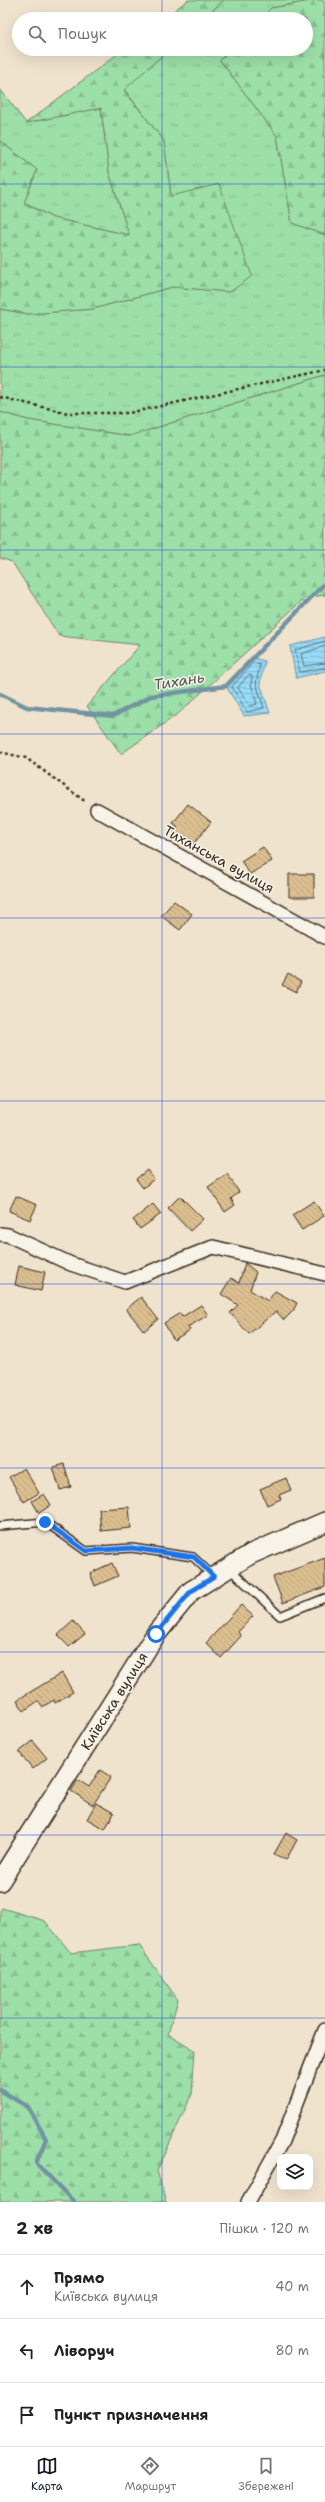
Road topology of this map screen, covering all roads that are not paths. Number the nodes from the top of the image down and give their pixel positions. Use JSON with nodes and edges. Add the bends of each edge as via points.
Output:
{"nodes":[{"id":1,"x":97,"y":810,"type":"road end"},
{"id":2,"x":325,"y":937,"type":"edge"},
{"id":3,"x":0,"y":1234,"type":"edge"},
{"id":4,"x":325,"y":1274,"type":"edge"},
{"id":5,"x":325,"y":1522,"type":"edge"},
{"id":6,"x":0,"y":1526,"type":"edge"},
{"id":7,"x":221,"y":1572,"type":"junction"},
{"id":8,"x":325,"y":1598,"type":"edge"},
{"id":9,"x":0,"y":1881,"type":"edge"},
{"id":10,"x":325,"y":2030,"type":"edge"},
{"id":11,"x":248,"y":2202,"type":"edge"}],
"edges":[{"from":1,"to":2,"type":"street","name":"Тиханська вулиця"},
{"from":3,"to":4,"type":"street","via":[[8,1235],[71,1264],[125,1282],[213,1247]]},
{"from":5,"to":7,"type":"main road","name":"Київська вулиця","via":[[251,1554]]},
{"from":6,"to":7,"type":"lane","via":[[45,1522],[86,1551],[132,1548],[194,1557]]},
{"from":7,"to":8,"type":"lane","via":[[280,1616]]},
{"from":7,"to":9,"type":"main road","name":"Київська вулиця","via":[[191,1591],[156,1634]]},
{"from":10,"to":11,"type":"street","via":[[282,2141]]}]}
